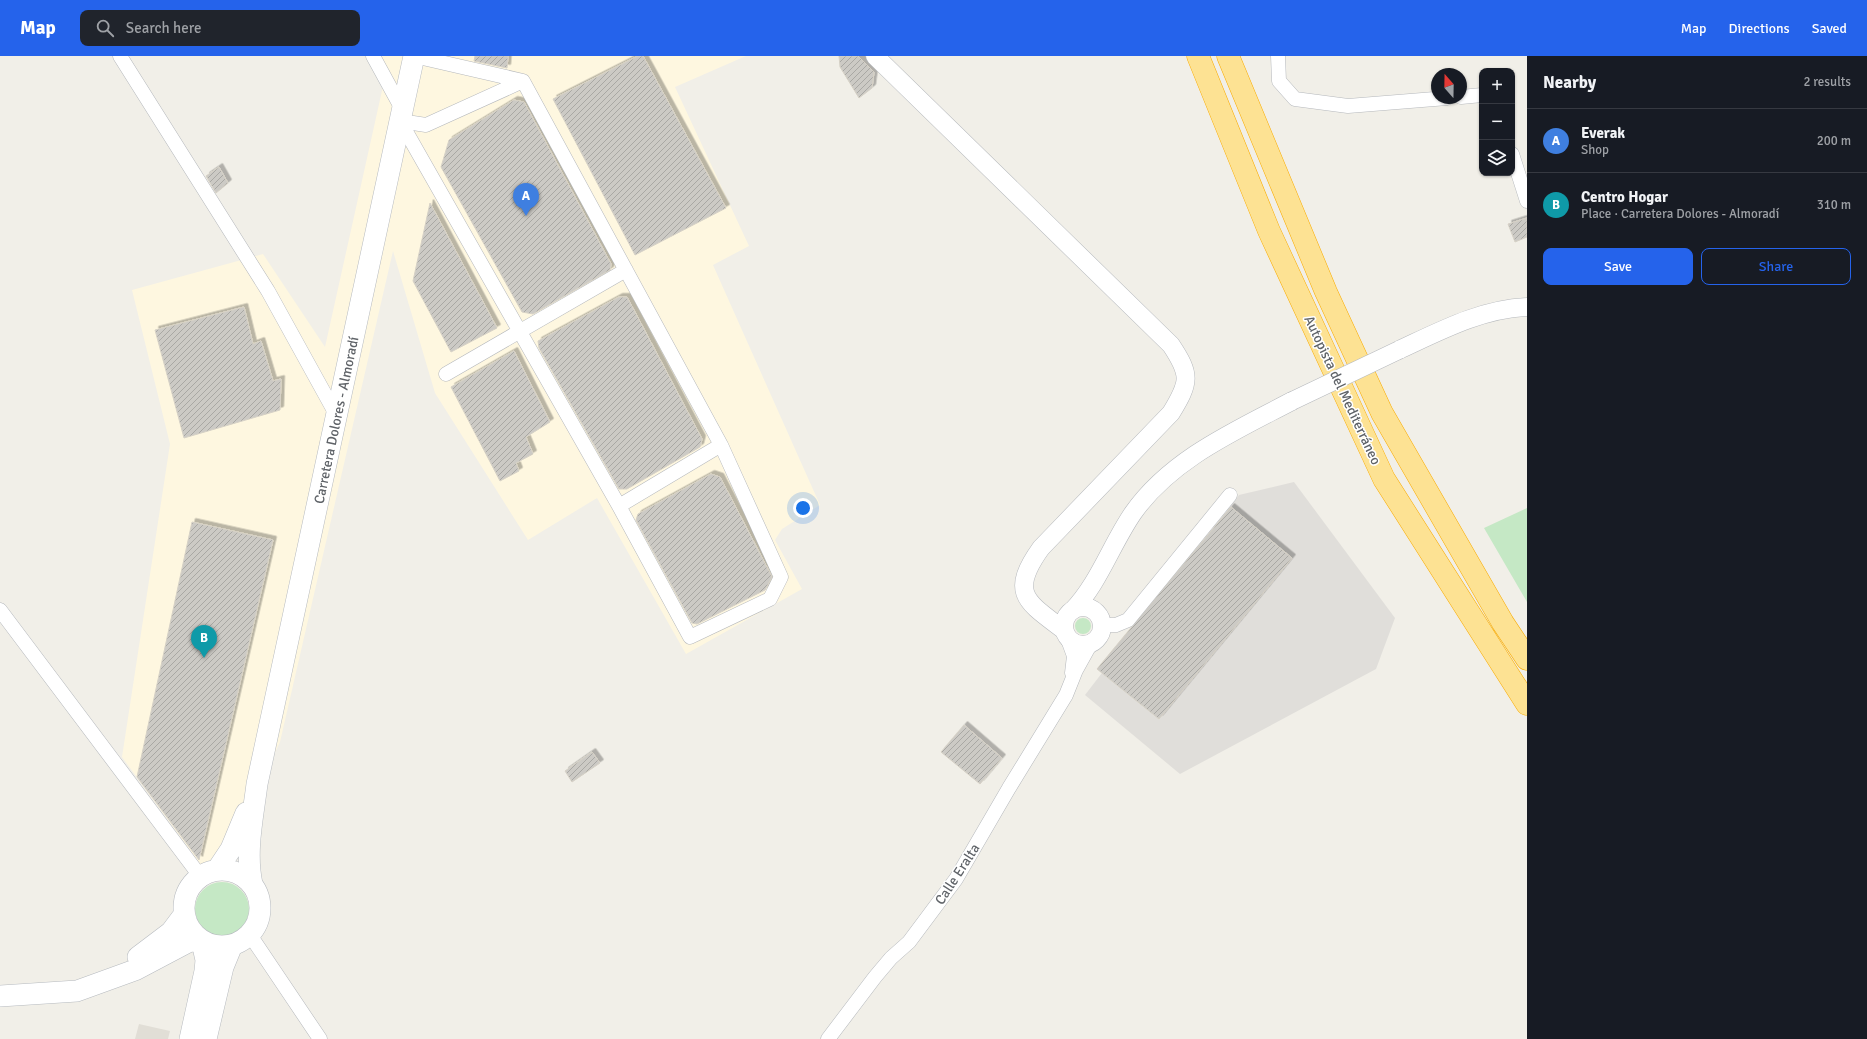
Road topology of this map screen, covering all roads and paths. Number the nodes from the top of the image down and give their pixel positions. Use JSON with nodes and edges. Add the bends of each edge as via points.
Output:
{"nodes":[{"id":1,"x":120,"y":56,"type":"edge"},
{"id":2,"x":373,"y":56,"type":"edge"},
{"id":3,"x":414,"y":56,"type":"edge"},
{"id":4,"x":875,"y":56,"type":"edge"},
{"id":5,"x":1198,"y":56,"type":"edge"},
{"id":6,"x":1228,"y":56,"type":"edge"},
{"id":7,"x":1278,"y":56,"type":"edge"},
{"id":8,"x":524,"y":81,"type":"junction"},
{"id":9,"x":1479,"y":95,"type":"edge"},
{"id":10,"x":1467,"y":96,"type":"edge"},
{"id":11,"x":1431,"y":99,"type":"edge"},
{"id":12,"x":401,"y":115,"type":"junction"},
{"id":13,"x":1515,"y":163,"type":"edge"},
{"id":14,"x":1527,"y":201,"type":"edge"},
{"id":15,"x":626,"y":270,"type":"junction"},
{"id":16,"x":1527,"y":307,"type":"edge"},
{"id":17,"x":518,"y":331,"type":"junction"},
{"id":18,"x":446,"y":374,"type":"dead end"},
{"id":19,"x":337,"y":416,"type":"junction"},
{"id":20,"x":721,"y":445,"type":"junction"},
{"id":21,"x":1230,"y":495,"type":"dead end"},
{"id":22,"x":619,"y":506,"type":"junction"},
{"id":23,"x":1102,"y":566,"type":"junction"},
{"id":24,"x":0,"y":610,"type":"edge"},
{"id":25,"x":1037,"y":610,"type":"junction"},
{"id":26,"x":1071,"y":612,"type":"junction"},
{"id":27,"x":1099,"y":620,"type":"junction"},
{"id":28,"x":1066,"y":634,"type":"junction"},
{"id":29,"x":1091,"y":643,"type":"junction"},
{"id":30,"x":1527,"y":659,"type":"edge"},
{"id":31,"x":1066,"y":695,"type":"junction"},
{"id":32,"x":1527,"y":704,"type":"edge"},
{"id":33,"x":257,"y":784,"type":"junction"},
{"id":34,"x":208,"y":873,"type":"junction"},
{"id":35,"x":252,"y":884,"type":"junction"},
{"id":36,"x":183,"y":916,"type":"junction"},
{"id":37,"x":250,"y":935,"type":"junction"},
{"id":38,"x":200,"y":941,"type":"junction"},
{"id":39,"x":232,"y":945,"type":"junction"},
{"id":40,"x":21,"y":994,"type":"junction"},
{"id":41,"x":0,"y":996,"type":"edge"},
{"id":42,"x":190,"y":1039,"type":"edge"},
{"id":43,"x":206,"y":1039,"type":"edge"},
{"id":44,"x":320,"y":1039,"type":"edge"},
{"id":45,"x":828,"y":1039,"type":"edge"}],
"edges":[{"from":1,"to":19,"type":"street","via":[[268,291]]},
{"from":2,"to":12,"type":"street"},
{"from":3,"to":8,"type":"street"},
{"from":3,"to":12,"type":"main road","name":"Carretera Dolores - Almoradí"},
{"from":4,"to":25,"type":"street","via":[[1171,345],[1185,372],[1184,392],[1171,413],[1041,548],[1031,562],[1025,574],[1025,595]]},
{"from":5,"to":32,"type":"highway","name":"Autopista del Mediterráneo","via":[[1269,231],[1384,479]]},
{"from":6,"to":30,"type":"highway","name":"Autopista del Mediterráneo","via":[[1326,292],[1382,413],[1503,623]]},
{"from":7,"to":11,"type":"street","via":[[1279,81],[1295,99],[1348,106]]},
{"from":8,"to":12,"type":"street","via":[[426,125]]},
{"from":8,"to":15,"type":"street"},
{"from":9,"to":10,"type":"street"},
{"from":12,"to":17,"type":"street"},
{"from":12,"to":19,"type":"main road","name":"Carretera Dolores - Almoradí"},
{"from":13,"to":14,"type":"street"},
{"from":15,"to":17,"type":"street"},
{"from":15,"to":20,"type":"street"},
{"from":16,"to":23,"type":"street","bridge":true,"via":[[1489,312],[1462,321],[1292,401],[1220,439],[1170,473],[1133,512]]},
{"from":17,"to":18,"type":"street"},
{"from":17,"to":22,"type":"street"},
{"from":19,"to":33,"type":"main road","name":"Carretera Dolores - Almoradí"},
{"from":20,"to":22,"type":"street"},
{"from":20,"to":22,"type":"street","via":[[781,577],[770,599],[690,637]]},
{"from":21,"to":27,"type":"street","via":[[1128,620],[1116,625]]},
{"from":23,"to":26,"type":"street","via":[[1085,597]]},
{"from":23,"to":27,"type":"street","via":[[1096,602]]},
{"from":24,"to":34,"type":"street"},
{"from":25,"to":26,"type":"street","via":[[1057,614]]},
{"from":25,"to":28,"type":"street"},
{"from":26,"to":27,"type":"street","via":[[1082,607],[1093,610]]},
{"from":26,"to":28,"type":"street","via":[[1065,622]]},
{"from":27,"to":29,"type":"street","via":[[1099,636]]},
{"from":28,"to":29,"type":"street","via":[[1080,645]]},
{"from":28,"to":31,"type":"street","via":[[1074,656]]},
{"from":29,"to":31,"type":"street"},
{"from":31,"to":45,"type":"street","name":"Calle Eralta","via":[[956,879],[909,942],[875,977]]},
{"from":33,"to":34,"type":"main road","via":[[231,849]]},
{"from":33,"to":35,"type":"main road","via":[[250,837],[249,869]]},
{"from":34,"to":35,"type":"main road","via":[[236,872]]},
{"from":34,"to":36,"type":"main road","via":[[190,886],[184,900]]},
{"from":35,"to":37,"type":"main road","via":[[260,904],[260,914]]},
{"from":36,"to":38,"type":"main road","via":[[189,929]]},
{"from":36,"to":40,"type":"main road","via":[[171,932],[141,955],[106,971],[59,987]]},
{"from":37,"to":39,"type":"main road"},
{"from":37,"to":44,"type":"street"},
{"from":38,"to":39,"type":"main road","via":[[223,947]]},
{"from":38,"to":40,"type":"main road","via":[[188,942],[135,970],[77,992]]},
{"from":38,"to":42,"type":"main road","via":[[206,960],[205,971]]},
{"from":39,"to":43,"type":"main road","via":[[223,967]]},
{"from":40,"to":41,"type":"main road"}]}
